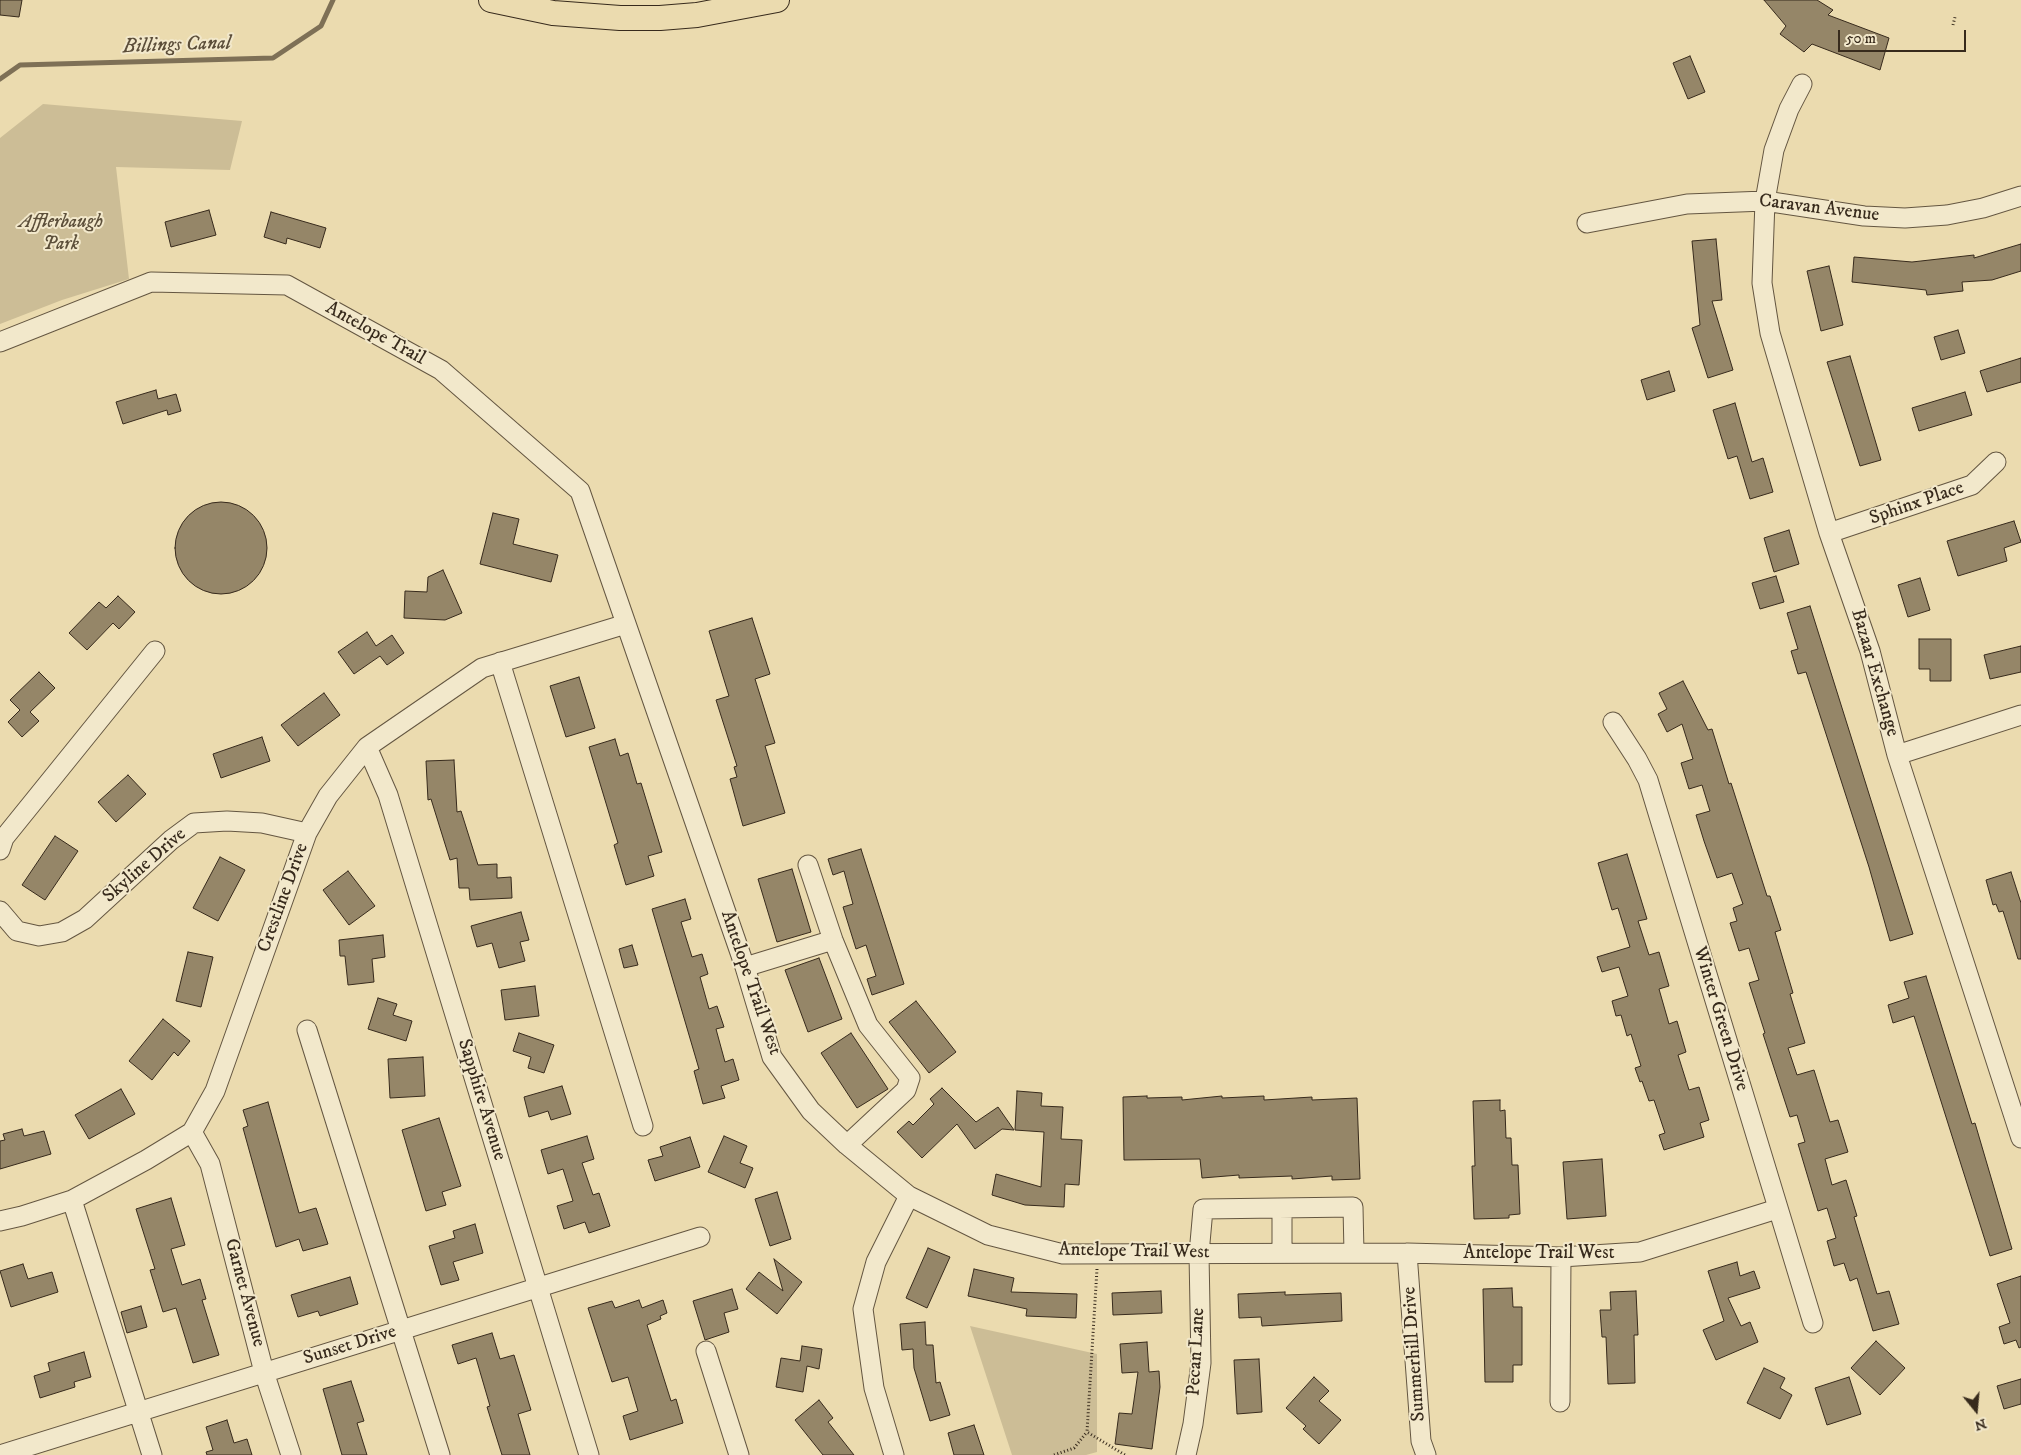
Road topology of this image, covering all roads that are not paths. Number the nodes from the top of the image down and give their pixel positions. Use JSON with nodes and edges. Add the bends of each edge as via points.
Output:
{"nodes":[{"id":1,"x":491,"y":0,"type":"edge"},
{"id":2,"x":777,"y":0,"type":"edge"},
{"id":3,"x":1802,"y":84,"type":"dead end"},
{"id":4,"x":2021,"y":196,"type":"edge"},
{"id":5,"x":1766,"y":201,"type":"junction"},
{"id":6,"x":1587,"y":223,"type":"dead end"},
{"id":7,"x":0,"y":342,"type":"edge"},
{"id":8,"x":1996,"y":462,"type":"dead end"},
{"id":9,"x":1830,"y":533,"type":"junction"},
{"id":10,"x":626,"y":624,"type":"junction"},
{"id":11,"x":156,"y":651,"type":"dead end"},
{"id":12,"x":500,"y":662,"type":"junction"},
{"id":13,"x":2021,"y":715,"type":"edge"},
{"id":14,"x":1613,"y":722,"type":"dead end"},
{"id":15,"x":367,"y":747,"type":"junction"},
{"id":16,"x":1898,"y":755,"type":"junction"},
{"id":17,"x":307,"y":833,"type":"junction"},
{"id":18,"x":0,"y":850,"type":"edge"},
{"id":19,"x":808,"y":865,"type":"dead end"},
{"id":20,"x":0,"y":911,"type":"edge"},
{"id":21,"x":832,"y":940,"type":"junction"},
{"id":22,"x":745,"y":967,"type":"junction"},
{"id":23,"x":307,"y":1030,"type":"dead end"},
{"id":24,"x":2016,"y":1101,"type":"edge"},
{"id":25,"x":643,"y":1126,"type":"dead end"},
{"id":26,"x":192,"y":1132,"type":"junction"},
{"id":27,"x":2021,"y":1138,"type":"edge"},
{"id":28,"x":847,"y":1145,"type":"junction"},
{"id":29,"x":909,"y":1196,"type":"junction"},
{"id":30,"x":72,"y":1200,"type":"junction"},
{"id":31,"x":1282,"y":1208,"type":"junction"},
{"id":32,"x":1777,"y":1210,"type":"junction"},
{"id":33,"x":0,"y":1221,"type":"edge"},
{"id":34,"x":700,"y":1237,"type":"dead end"},
{"id":35,"x":1282,"y":1253,"type":"junction"},
{"id":36,"x":1354,"y":1253,"type":"junction"},
{"id":37,"x":1407,"y":1253,"type":"junction"},
{"id":38,"x":1199,"y":1254,"type":"junction"},
{"id":39,"x":1560,"y":1257,"type":"junction"},
{"id":40,"x":539,"y":1288,"type":"junction"},
{"id":41,"x":1813,"y":1323,"type":"dead end"},
{"id":42,"x":401,"y":1330,"type":"junction"},
{"id":43,"x":706,"y":1351,"type":"dead end"},
{"id":44,"x":264,"y":1372,"type":"junction"},
{"id":45,"x":1560,"y":1402,"type":"dead end"},
{"id":46,"x":139,"y":1411,"type":"junction"},
{"id":47,"x":2,"y":1451,"type":"edge"},
{"id":48,"x":1193,"y":1453,"type":"edge"},
{"id":49,"x":152,"y":1455,"type":"edge"},
{"id":50,"x":292,"y":1455,"type":"edge"},
{"id":51,"x":440,"y":1455,"type":"edge"},
{"id":52,"x":589,"y":1455,"type":"edge"},
{"id":53,"x":739,"y":1455,"type":"edge"},
{"id":54,"x":894,"y":1455,"type":"edge"},
{"id":55,"x":1426,"y":1455,"type":"edge"}],
"edges":[{"from":1,"to":2,"type":"main road","via":[[553,13],[620,18],[698,15]]},
{"from":3,"to":5,"type":"street","name":"Bazaar Exchange","via":[[1774,150]]},
{"from":4,"to":5,"type":"street","name":"Caravan Avenue","via":[[1974,210],[1905,218],[1864,216]]},
{"from":5,"to":6,"type":"street","name":"Caravan Avenue","via":[[1687,204]]},
{"from":5,"to":9,"type":"street","name":"Bazaar Exchange","via":[[1762,283],[1770,333]]},
{"from":7,"to":10,"type":"street","name":"Antelope Trail","via":[[151,282],[287,285],[441,370],[580,491]]},
{"from":8,"to":9,"type":"street","name":"Sphinx Place","via":[[1972,485]]},
{"from":9,"to":16,"type":"street","name":"Bazaar Exchange","via":[[1870,651]]},
{"from":10,"to":12,"type":"street","name":"Crestline Drive"},
{"from":10,"to":22,"type":"street","name":"Antelope Trail West"},
{"from":11,"to":18,"type":"street","via":[[4,838]]},
{"from":12,"to":15,"type":"street","name":"Crestline Drive","via":[[482,668]]},
{"from":12,"to":25,"type":"street"},
{"from":13,"to":16,"type":"street"},
{"from":14,"to":32,"type":"street","name":"Winter Green Drive","via":[[1648,780]]},
{"from":15,"to":17,"type":"street","name":"Crestline Drive","via":[[328,796]]},
{"from":15,"to":40,"type":"street","name":"Sapphire Avenue","via":[[388,796]]},
{"from":16,"to":24,"type":"street","name":"Bazaar Exchange"},
{"from":17,"to":20,"type":"street","name":"Skyline Drive","via":[[227,821],[194,824],[171,840],[85,919],[62,932],[39,936],[17,931]]},
{"from":17,"to":26,"type":"street","name":"Crestline Drive","via":[[215,1091]]},
{"from":19,"to":21,"type":"street"},
{"from":21,"to":22,"type":"street"},
{"from":21,"to":28,"type":"street","via":[[868,1025],[910,1078],[906,1090]]},
{"from":22,"to":28,"type":"street","name":"Antelope Trail West","via":[[772,1056],[811,1111]]},
{"from":23,"to":42,"type":"street"},
{"from":24,"to":27,"type":"street","name":"Bazaar Exchange"},
{"from":26,"to":30,"type":"street","name":"Crestline Drive"},
{"from":26,"to":44,"type":"street","name":"Garnet Avenue","via":[[210,1164]]},
{"from":28,"to":29,"type":"street","name":"Antelope Trail West"},
{"from":29,"to":38,"type":"street","name":"Antelope Trail West","via":[[988,1235],[1063,1254]]},
{"from":29,"to":54,"type":"street","via":[[876,1262],[863,1309],[874,1388]]},
{"from":30,"to":33,"type":"street","name":"Crestline Drive"},
{"from":30,"to":46,"type":"street"},
{"from":31,"to":35,"type":"street"},
{"from":31,"to":36,"type":"street","via":[[1353,1207]]},
{"from":31,"to":38,"type":"street","name":"Pecan Lane","via":[[1203,1209]]},
{"from":32,"to":39,"type":"street","name":"Antelope Trail West","via":[[1640,1252]]},
{"from":32,"to":41,"type":"street","name":"Winter Green Drive"},
{"from":34,"to":40,"type":"street","name":"Sunset Drive"},
{"from":35,"to":36,"type":"street","name":"Antelope Trail West"},
{"from":35,"to":38,"type":"street","name":"Antelope Trail West"},
{"from":36,"to":37,"type":"street","name":"Antelope Trail West"},
{"from":37,"to":39,"type":"street","name":"Antelope Trail West"},
{"from":37,"to":55,"type":"street","name":"Summerhill Drive","via":[[1421,1441]]},
{"from":38,"to":48,"type":"street","name":"Pecan Lane","via":[[1201,1363]]},
{"from":39,"to":45,"type":"street"},
{"from":40,"to":42,"type":"street","name":"Sunset Drive"},
{"from":40,"to":52,"type":"street","name":"Sapphire Avenue"},
{"from":42,"to":44,"type":"street","name":"Sunset Drive"},
{"from":42,"to":51,"type":"street"},
{"from":43,"to":53,"type":"street"},
{"from":44,"to":46,"type":"street","name":"Sunset Drive"},
{"from":44,"to":50,"type":"street","name":"Garnet Avenue"},
{"from":46,"to":47,"type":"street","name":"Sunset Drive"},
{"from":46,"to":49,"type":"street"}]}
